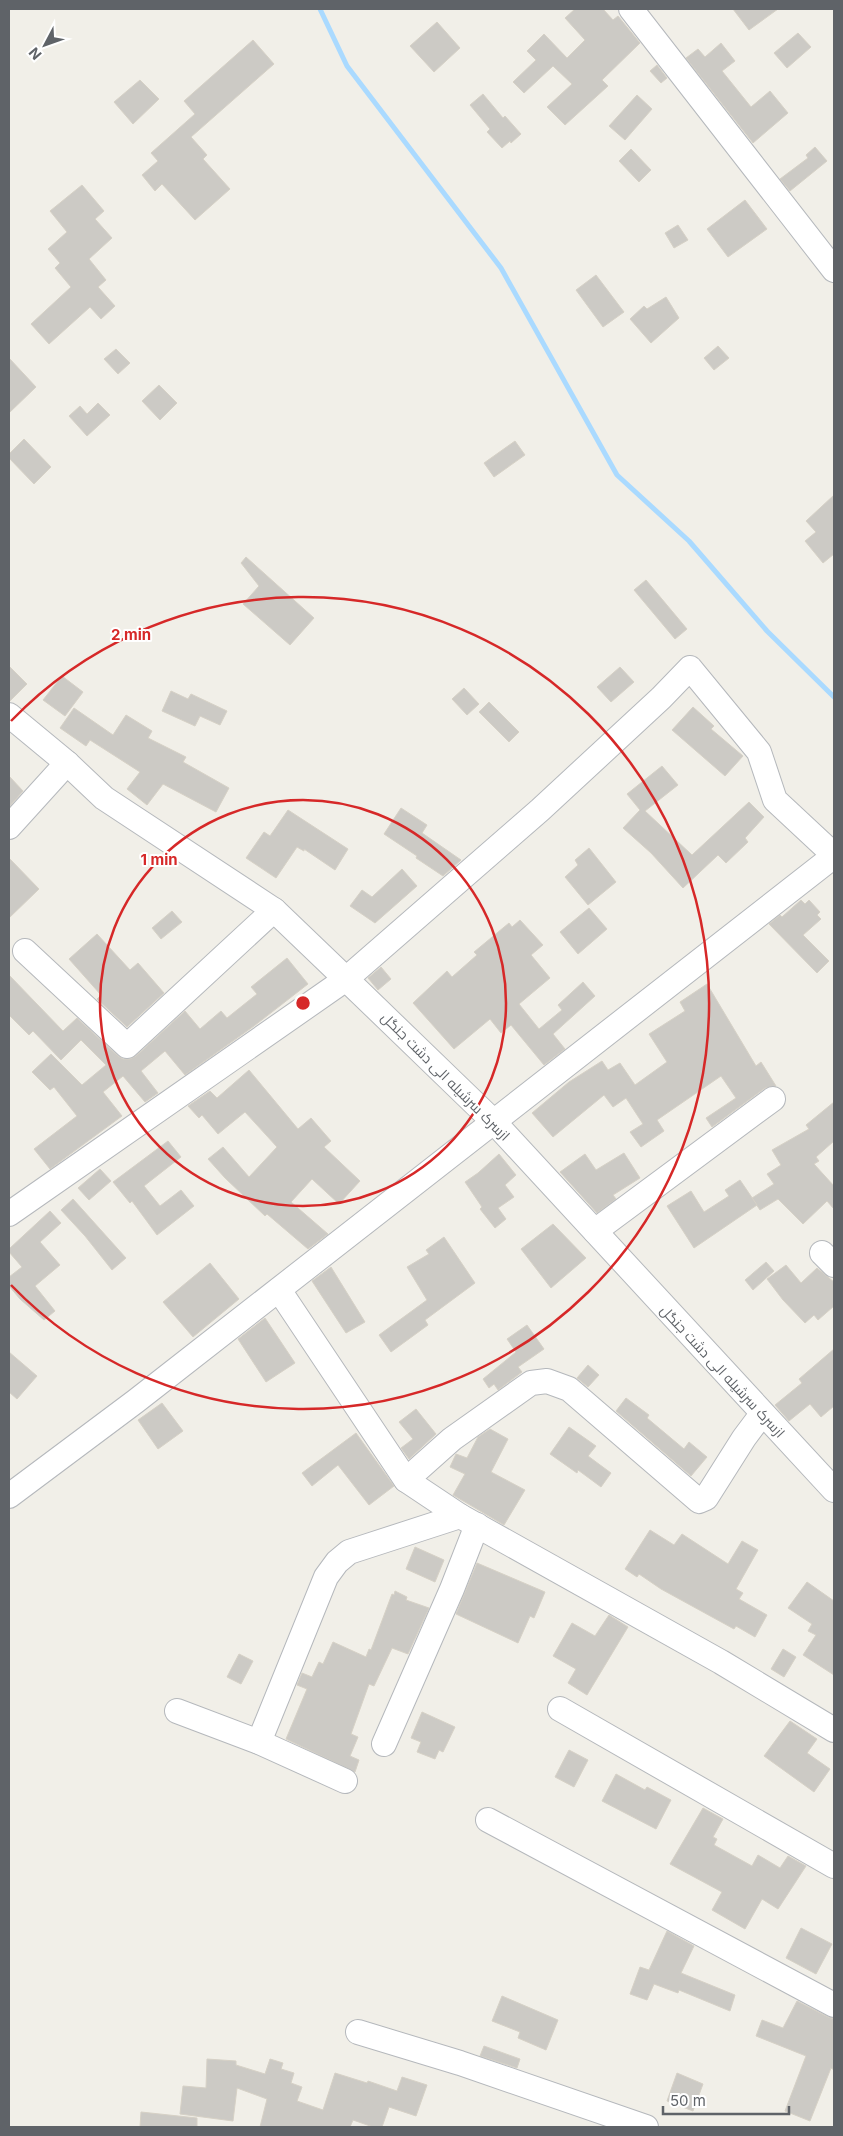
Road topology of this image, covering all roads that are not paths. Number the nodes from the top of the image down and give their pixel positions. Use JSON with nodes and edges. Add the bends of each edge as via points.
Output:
{"nodes":[{"id":1,"x":631,"y":9,"type":"edge"},
{"id":2,"x":834,"y":270,"type":"edge"},
{"id":3,"x":9,"y":715,"type":"edge"},
{"id":4,"x":67,"y":763,"type":"junction"},
{"id":5,"x":9,"y":827,"type":"edge"},
{"id":6,"x":834,"y":856,"type":"edge"},
{"id":7,"x":274,"y":910,"type":"junction"},
{"id":8,"x":25,"y":951,"type":"dead end"},
{"id":9,"x":346,"y":979,"type":"junction"},
{"id":10,"x":772,"y":1100,"type":"dead end"},
{"id":11,"x":494,"y":1122,"type":"junction"},
{"id":12,"x":9,"y":1214,"type":"edge"},
{"id":13,"x":595,"y":1231,"type":"junction"},
{"id":14,"x":280,"y":1290,"type":"junction"},
{"id":15,"x":762,"y":1414,"type":"junction"},
{"id":16,"x":406,"y":1480,"type":"junction"},
{"id":17,"x":834,"y":1490,"type":"edge"},
{"id":18,"x":9,"y":1496,"type":"edge"},
{"id":19,"x":469,"y":1520,"type":"junction"},
{"id":20,"x":560,"y":1709,"type":"dead end"},
{"id":21,"x":177,"y":1711,"type":"dead end"},
{"id":22,"x":834,"y":1730,"type":"edge"},
{"id":23,"x":259,"y":1742,"type":"junction"},
{"id":24,"x":384,"y":1744,"type":"dead end"},
{"id":25,"x":345,"y":1781,"type":"dead end"},
{"id":26,"x":488,"y":1820,"type":"dead end"},
{"id":27,"x":834,"y":1866,"type":"edge"},
{"id":28,"x":834,"y":2004,"type":"edge"},
{"id":29,"x":358,"y":2032,"type":"dead end"},
{"id":30,"x":646,"y":2127,"type":"edge"}],
"edges":[{"from":1,"to":2,"type":"street"},
{"from":3,"to":4,"type":"street","name":"ازسرک سرشیله الی دشت جنگل"},
{"from":4,"to":5,"type":"street"},
{"from":4,"to":7,"type":"street","name":"ازسرک سرشیله الی دشت جنگل","via":[[104,798]]},
{"from":6,"to":9,"type":"street","via":[[775,800],[759,752],[690,668],[540,810]]},
{"from":6,"to":11,"type":"street"},
{"from":7,"to":8,"type":"street","via":[[128,1046]]},
{"from":7,"to":9,"type":"street","name":"ازسرک سرشیله الی دشت جنگل"},
{"from":9,"to":11,"type":"street","name":"ازسرک سرشیله الی دشت جنگل"},
{"from":9,"to":12,"type":"street"},
{"from":10,"to":13,"type":"street"},
{"from":11,"to":13,"type":"street","name":"ازسرک سرشیله الی دشت جنگل"},
{"from":11,"to":14,"type":"street"},
{"from":13,"to":15,"type":"street","name":"ازسرک سرشیله الی دشت جنگل"},
{"from":14,"to":16,"type":"street"},
{"from":14,"to":18,"type":"street"},
{"from":15,"to":16,"type":"street","via":[[706,1498],[700,1501],[570,1389],[547,1381],[531,1383],[523,1388],[452,1439]]},
{"from":15,"to":17,"type":"street","name":"ازسرک سرشیله الی دشت جنگل"},
{"from":16,"to":19,"type":"street"},
{"from":19,"to":22,"type":"street","via":[[722,1662]]},
{"from":19,"to":23,"type":"street","via":[[349,1552],[337,1562],[326,1577]]},
{"from":19,"to":24,"type":"street","via":[[452,1588]]},
{"from":20,"to":27,"type":"street"},
{"from":21,"to":23,"type":"street"},
{"from":23,"to":25,"type":"street"},
{"from":26,"to":28,"type":"street"},
{"from":29,"to":30,"type":"street","via":[[460,2063]]}]}
